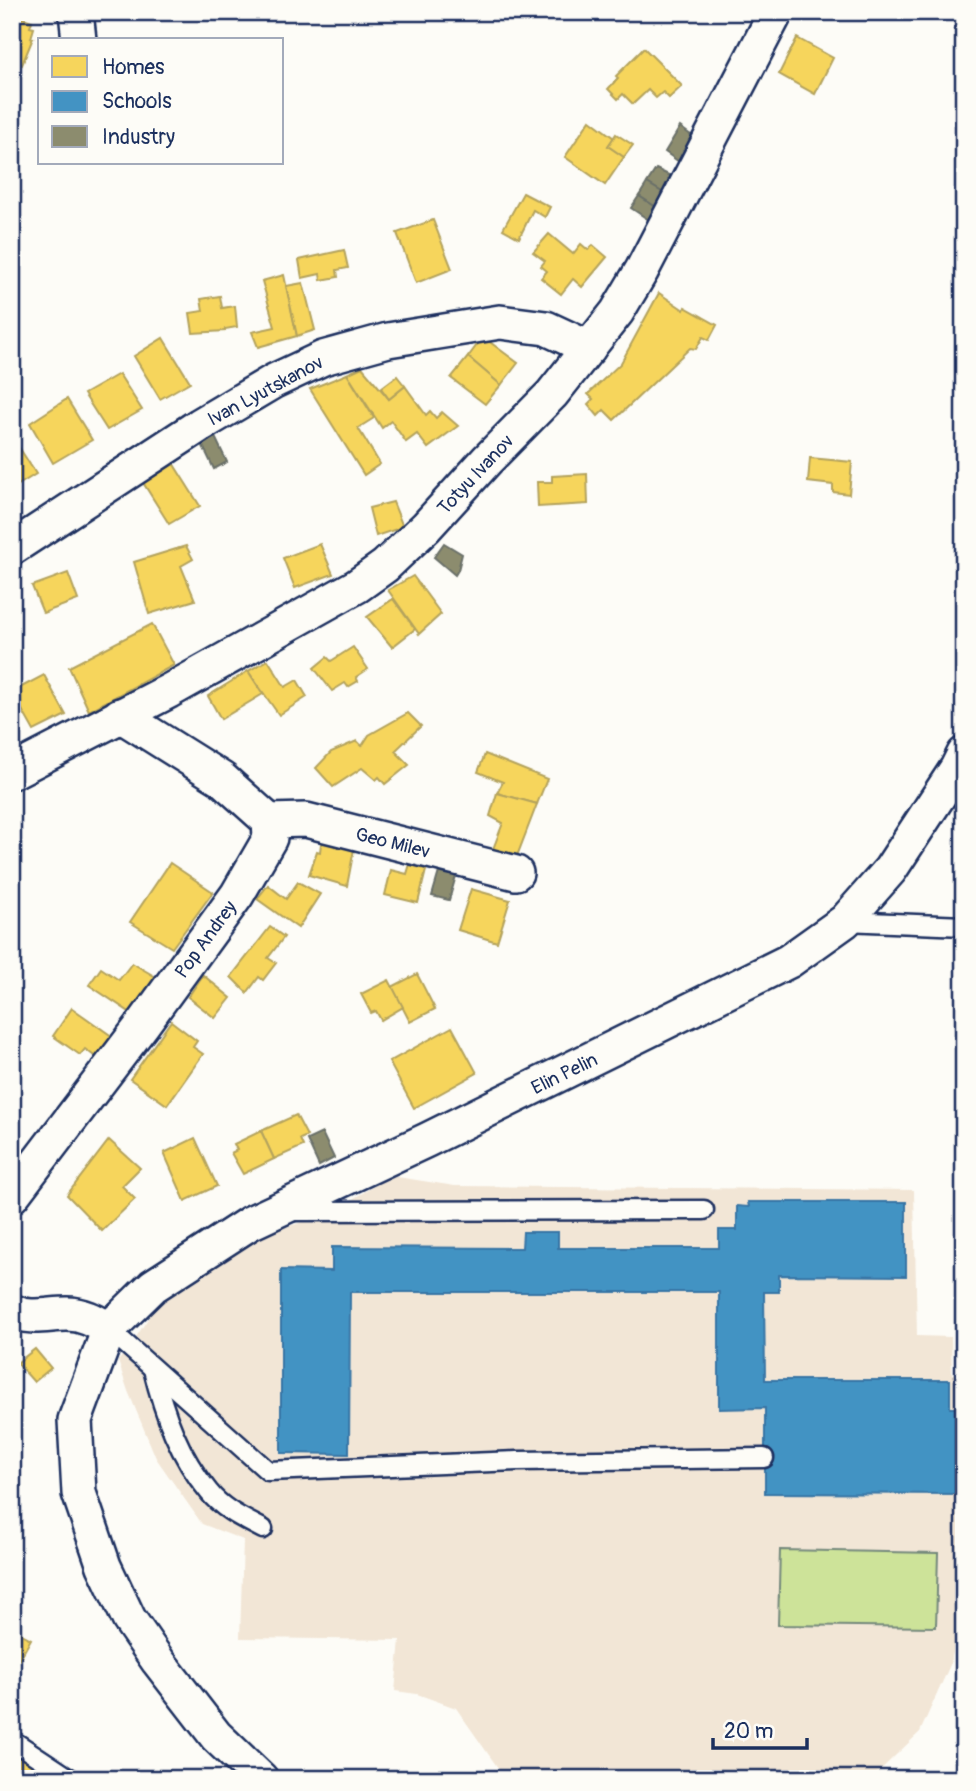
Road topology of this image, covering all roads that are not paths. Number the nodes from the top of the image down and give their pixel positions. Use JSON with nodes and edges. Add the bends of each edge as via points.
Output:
{"nodes":[{"id":1,"x":76,"y":12,"type":"edge"},
{"id":2,"x":776,"y":12,"type":"edge"},
{"id":3,"x":79,"y":38,"type":"edge"},
{"id":4,"x":589,"y":348,"type":"junction"},
{"id":5,"x":12,"y":548,"type":"edge"},
{"id":6,"x":120,"y":715,"type":"junction"},
{"id":7,"x":964,"y":754,"type":"edge"},
{"id":8,"x":12,"y":772,"type":"edge"},
{"id":9,"x":269,"y":821,"type":"junction"},
{"id":10,"x":516,"y":873,"type":"dead end"},
{"id":11,"x":845,"y":921,"type":"junction"},
{"id":12,"x":964,"y":926,"type":"edge"},
{"id":13,"x":12,"y":1196,"type":"edge"},
{"id":14,"x":704,"y":1210,"type":"dead end"},
{"id":15,"x":276,"y":1211,"type":"junction"},
{"id":16,"x":12,"y":1311,"type":"edge"},
{"id":17,"x":109,"y":1329,"type":"junction"},
{"id":18,"x":153,"y":1369,"type":"junction"},
{"id":19,"x":764,"y":1458,"type":"dead end"},
{"id":20,"x":263,"y":1529,"type":"dead end"},
{"id":21,"x":12,"y":1740,"type":"edge"},
{"id":22,"x":71,"y":1779,"type":"edge"},
{"id":23,"x":261,"y":1779,"type":"edge"}],
"edges":[{"from":1,"to":3,"type":"street"},
{"from":2,"to":4,"type":"street","name":"Totyu Ivanov","via":[[642,270]]},
{"from":4,"to":5,"type":"street","name":"Ivan Lyutskanov","via":[[546,328],[500,322],[388,340],[323,358],[200,425]]},
{"from":4,"to":6,"type":"street","name":"Totyu Ivanov","via":[[552,394],[385,566],[322,606]]},
{"from":6,"to":8,"type":"street","name":"Totyu Ivanov"},
{"from":6,"to":9,"type":"street","via":[[222,779]]},
{"from":7,"to":11,"type":"street","name":"Elin Pelin","via":[[890,870]]},
{"from":9,"to":10,"type":"street","name":"Geo Milev","via":[[306,820]]},
{"from":9,"to":13,"type":"street","name":"Pop Andrey","via":[[271,838],[237,895]]},
{"from":11,"to":12,"type":"lane"},
{"from":11,"to":15,"type":"street","name":"Elin Pelin","via":[[789,961]]},
{"from":14,"to":15,"type":"lane"},
{"from":15,"to":17,"type":"street","name":"Elin Pelin","via":[[153,1286]]},
{"from":16,"to":17,"type":"street","via":[[22,1316],[69,1314]]},
{"from":17,"to":18,"type":"lane"},
{"from":17,"to":23,"type":"street","via":[[75,1420],[79,1493],[103,1566],[129,1619],[158,1661],[216,1736]]},
{"from":18,"to":19,"type":"lane","via":[[268,1471]]},
{"from":18,"to":20,"type":"lane","via":[[175,1441],[210,1494]]},
{"from":21,"to":22,"type":"lane"}]}
